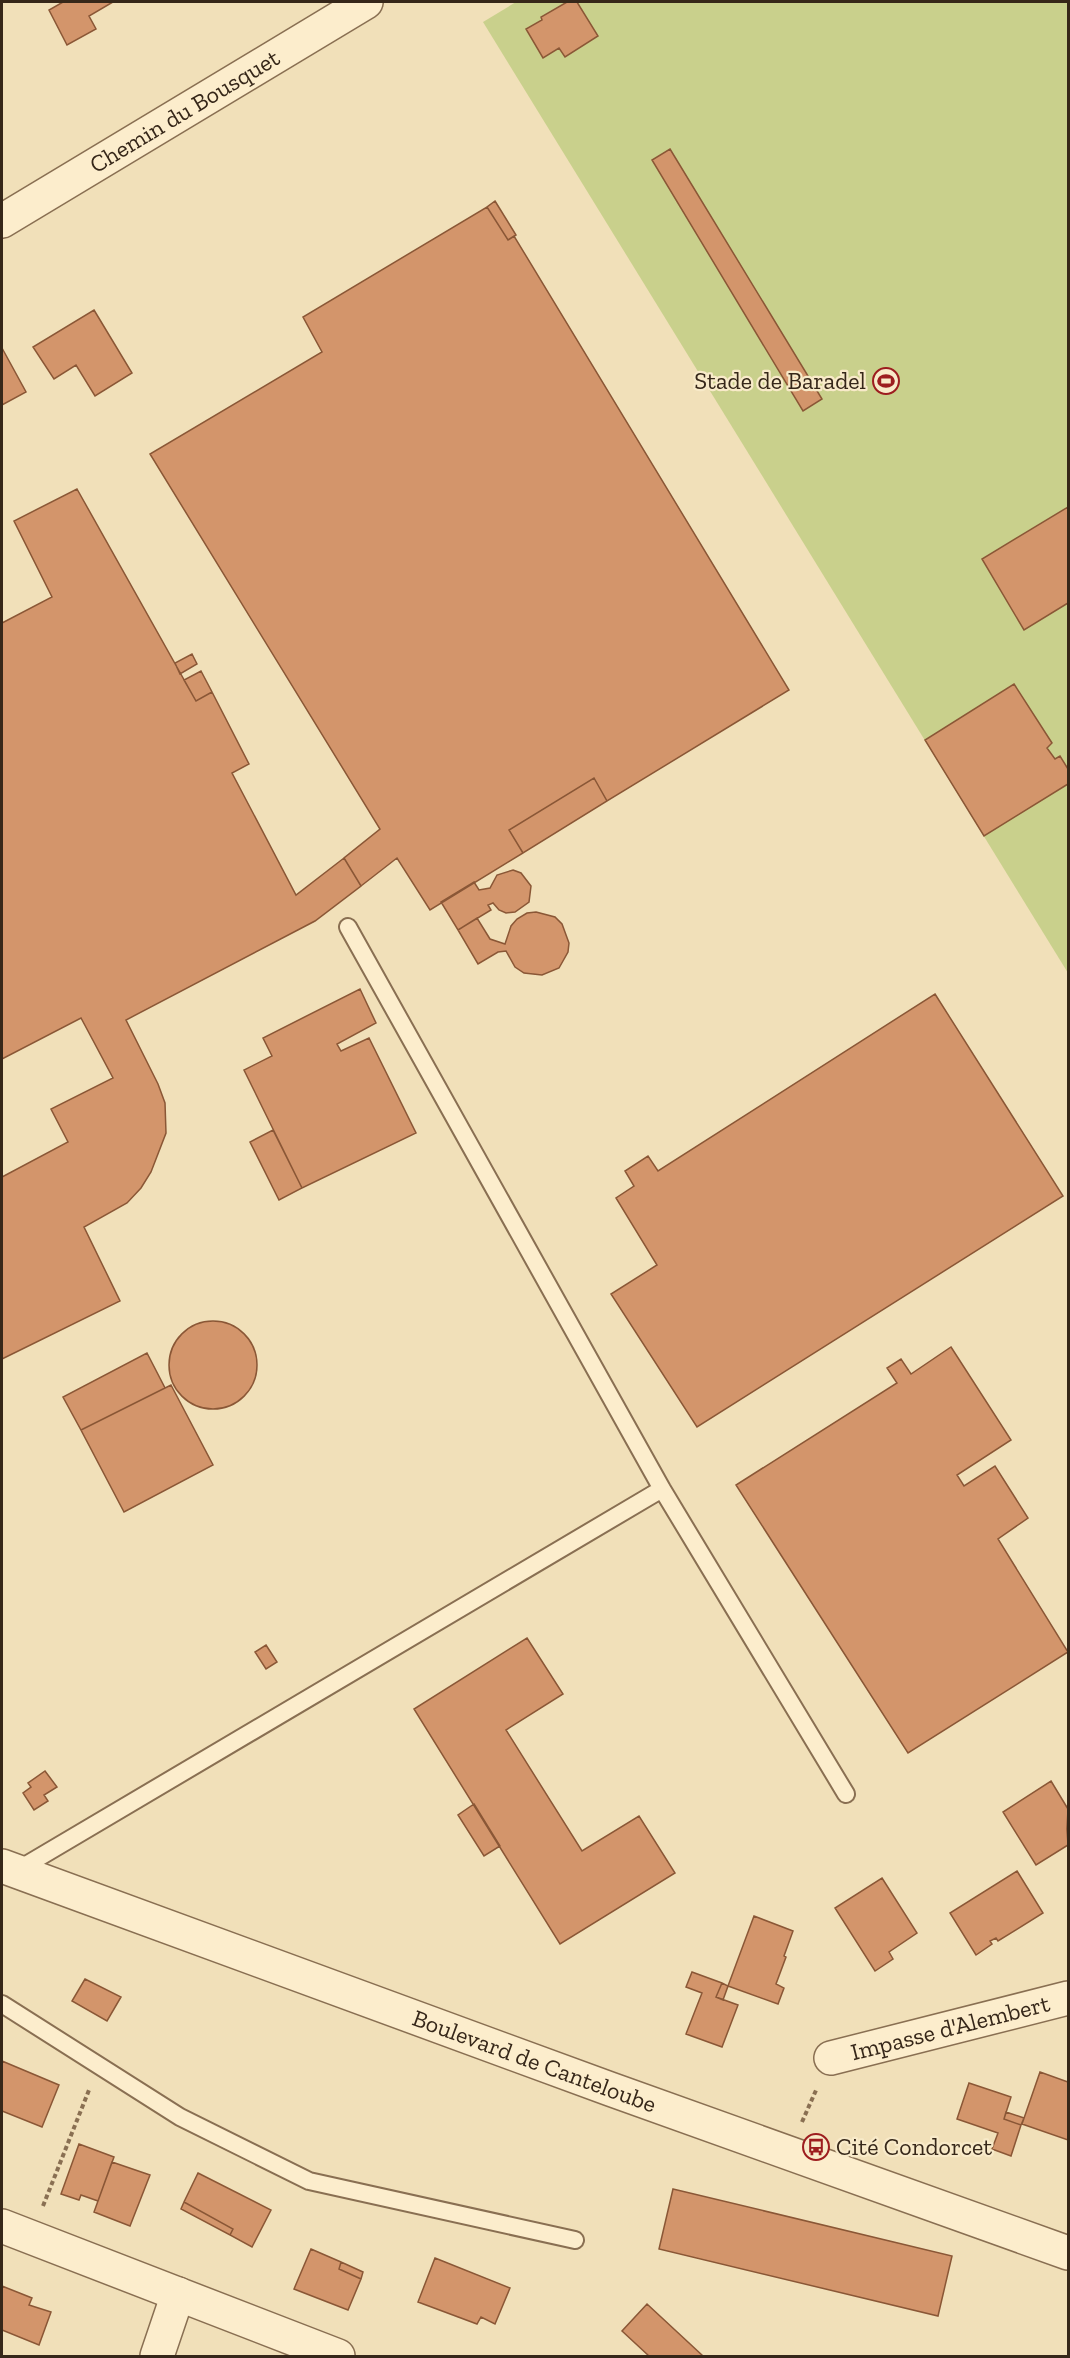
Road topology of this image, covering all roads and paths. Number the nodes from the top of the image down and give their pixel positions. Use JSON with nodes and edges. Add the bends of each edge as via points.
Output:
{"nodes":[{"id":1,"x":366,"y":2,"type":"edge"},
{"id":2,"x":2,"y":221,"type":"edge"},
{"id":3,"x":348,"y":927,"type":"dead end"},
{"id":4,"x":662,"y":1489,"type":"junction"},
{"id":5,"x":846,"y":1794,"type":"dead end"},
{"id":6,"x":8,"y":1869,"type":"edge"},
{"id":7,"x":1068,"y":1998,"type":"edge"},
{"id":8,"x":2,"y":2004,"type":"edge"},
{"id":9,"x":831,"y":2058,"type":"joint"},
{"id":10,"x":99,"y":2066,"type":"junction"},
{"id":11,"x":788,"y":2153,"type":"junction"},
{"id":12,"x":16,"y":2231,"type":"edge"},
{"id":13,"x":575,"y":2240,"type":"dead end"},
{"id":14,"x":1068,"y":2253,"type":"edge"},
{"id":15,"x":178,"y":2294,"type":"junction"},
{"id":16,"x":157,"y":2356,"type":"edge"},
{"id":17,"x":338,"y":2356,"type":"edge"}],
"edges":[{"from":1,"to":2,"type":"street","name":"Chemin du Bousquet"},
{"from":3,"to":4,"type":"lane"},
{"from":4,"to":5,"type":"lane"},
{"from":4,"to":6,"type":"lane"},
{"from":6,"to":11,"type":"street","name":"Boulevard de Canteloube"},
{"from":7,"to":9,"type":"street","name":"Impasse d'Alembert"},
{"from":8,"to":10,"type":"lane"},
{"from":9,"to":11,"type":"path"},
{"from":10,"to":12,"type":"path"},
{"from":10,"to":13,"type":"lane","via":[[180,2117],[309,2181]]},
{"from":11,"to":14,"type":"street","name":"Boulevard de Canteloube"},
{"from":12,"to":15,"type":"street"},
{"from":15,"to":16,"type":"street"},
{"from":15,"to":17,"type":"street"}]}
